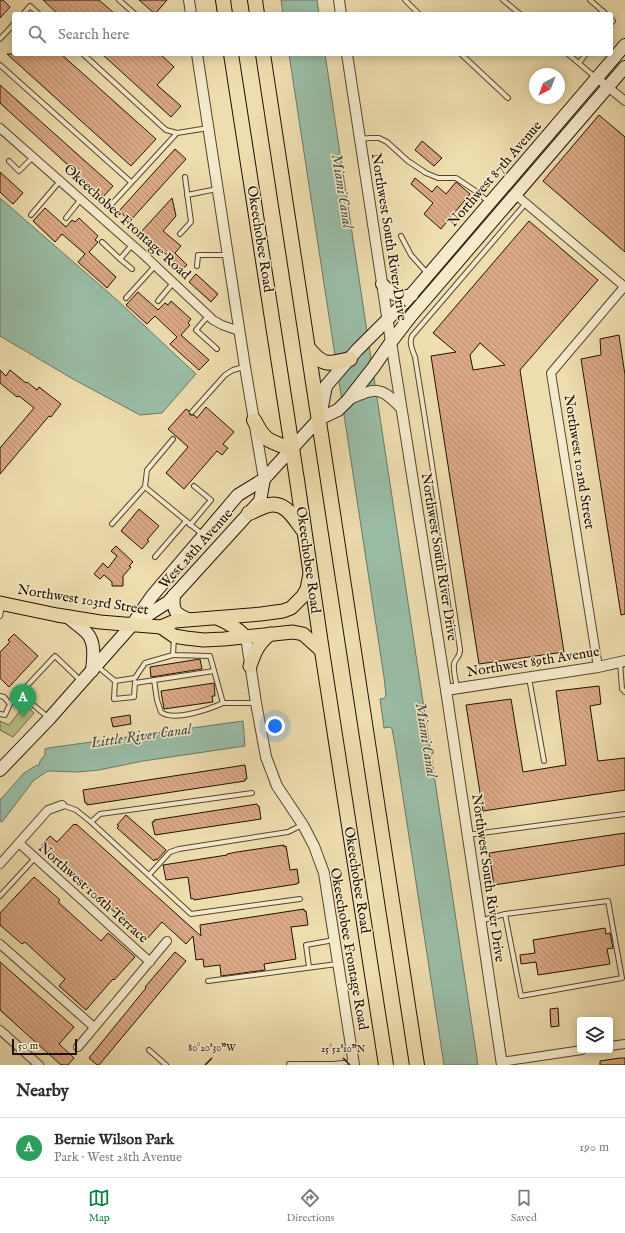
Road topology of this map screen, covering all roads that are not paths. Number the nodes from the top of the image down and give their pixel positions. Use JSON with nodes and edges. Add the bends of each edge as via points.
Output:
{"nodes":[{"id":1,"x":119,"y":0,"type":"edge"},
{"id":2,"x":189,"y":0,"type":"edge"},
{"id":3,"x":223,"y":0,"type":"edge"},
{"id":4,"x":255,"y":0,"type":"edge"},
{"id":5,"x":339,"y":0,"type":"edge"},
{"id":6,"x":405,"y":0,"type":"edge"},
{"id":7,"x":503,"y":0,"type":"edge"},
{"id":8,"x":590,"y":0,"type":"edge"},
{"id":9,"x":25,"y":12,"type":"edge"},
{"id":10,"x":37,"y":12,"type":"edge"},
{"id":11,"x":133,"y":12,"type":"edge"},
{"id":12,"x":191,"y":12,"type":"edge"},
{"id":13,"x":225,"y":12,"type":"edge"},
{"id":14,"x":257,"y":12,"type":"edge"},
{"id":15,"x":341,"y":12,"type":"edge"},
{"id":16,"x":417,"y":12,"type":"edge"},
{"id":17,"x":518,"y":12,"type":"edge"},
{"id":18,"x":604,"y":12,"type":"edge"},
{"id":19,"x":12,"y":26,"type":"edge"},
{"id":20,"x":0,"y":39,"type":"edge"},
{"id":21,"x":625,"y":45,"type":"edge"},
{"id":22,"x":85,"y":56,"type":"edge"},
{"id":23,"x":197,"y":56,"type":"edge"},
{"id":24,"x":231,"y":56,"type":"edge"},
{"id":25,"x":263,"y":56,"type":"edge"},
{"id":26,"x":347,"y":56,"type":"edge"},
{"id":27,"x":463,"y":56,"type":"edge"},
{"id":28,"x":570,"y":56,"type":"edge"},
{"id":29,"x":584,"y":56,"type":"edge"},
{"id":30,"x":579,"y":63,"type":"junction"},
{"id":31,"x":0,"y":65,"type":"edge"},
{"id":32,"x":625,"y":67,"type":"edge"},
{"id":33,"x":597,"y":78,"type":"junction"},
{"id":34,"x":608,"y":87,"type":"junction"},
{"id":35,"x":508,"y":98,"type":"dead end"},
{"id":36,"x":625,"y":101,"type":"edge"},
{"id":37,"x":0,"y":128,"type":"edge"},
{"id":38,"x":209,"y":128,"type":"junction"},
{"id":39,"x":177,"y":133,"type":"junction"},
{"id":40,"x":360,"y":139,"type":"junction"},
{"id":41,"x":33,"y":157,"type":"junction"},
{"id":42,"x":9,"y":161,"type":"dead end"},
{"id":43,"x":185,"y":177,"type":"dead end"},
{"id":44,"x":60,"y":181,"type":"junction"},
{"id":45,"x":131,"y":182,"type":"junction"},
{"id":46,"x":218,"y":189,"type":"junction"},
{"id":47,"x":188,"y":194,"type":"junction"},
{"id":48,"x":516,"y":195,"type":"junction"},
{"id":49,"x":81,"y":199,"type":"junction"},
{"id":50,"x":490,"y":203,"type":"junction"},
{"id":51,"x":526,"y":203,"type":"junction"},
{"id":52,"x":109,"y":207,"type":"dead end"},
{"id":53,"x":31,"y":215,"type":"dead end"},
{"id":54,"x":66,"y":218,"type":"dead end"},
{"id":55,"x":180,"y":234,"type":"dead end"},
{"id":56,"x":401,"y":236,"type":"dead end"},
{"id":57,"x":102,"y":242,"type":"dead end"},
{"id":58,"x":133,"y":245,"type":"junction"},
{"id":59,"x":228,"y":255,"type":"junction"},
{"id":60,"x":120,"y":259,"type":"junction"},
{"id":61,"x":155,"y":266,"type":"junction"},
{"id":62,"x":197,"y":266,"type":"dead end"},
{"id":63,"x":132,"y":269,"type":"dead end"},
{"id":64,"x":429,"y":274,"type":"junction"},
{"id":65,"x":174,"y":283,"type":"junction"},
{"id":66,"x":382,"y":284,"type":"junction"},
{"id":67,"x":625,"y":287,"type":"edge"},
{"id":68,"x":412,"y":295,"type":"junction"},
{"id":69,"x":126,"y":298,"type":"dead end"},
{"id":70,"x":158,"y":301,"type":"dead end"},
{"id":71,"x":208,"y":316,"type":"junction"},
{"id":72,"x":388,"y":320,"type":"junction"},
{"id":73,"x":239,"y":331,"type":"junction"},
{"id":74,"x":391,"y":342,"type":"junction"},
{"id":75,"x":217,"y":349,"type":"dead end"},
{"id":76,"x":309,"y":349,"type":"junction"},
{"id":77,"x":350,"y":359,"type":"joint"},
{"id":78,"x":245,"y":366,"type":"junction"},
{"id":79,"x":334,"y":369,"type":"junction"},
{"id":80,"x":348,"y":400,"type":"junction"},
{"id":81,"x":401,"y":408,"type":"junction"},
{"id":82,"x":192,"y":412,"type":"dead end"},
{"id":83,"x":319,"y":419,"type":"junction"},
{"id":84,"x":254,"y":420,"type":"junction"},
{"id":85,"x":173,"y":439,"type":"dead end"},
{"id":86,"x":292,"y":449,"type":"junction"},
{"id":87,"x":264,"y":479,"type":"junction"},
{"id":88,"x":194,"y":486,"type":"dead end"},
{"id":89,"x":145,"y":487,"type":"junction"},
{"id":90,"x":249,"y":514,"type":"junction"},
{"id":91,"x":186,"y":521,"type":"junction"},
{"id":92,"x":112,"y":524,"type":"dead end"},
{"id":93,"x":190,"y":525,"type":"junction"},
{"id":94,"x":304,"y":532,"type":"junction"},
{"id":95,"x":203,"y":536,"type":"junction"},
{"id":96,"x":155,"y":557,"type":"dead end"},
{"id":97,"x":311,"y":572,"type":"junction"},
{"id":98,"x":187,"y":581,"type":"junction"},
{"id":99,"x":174,"y":595,"type":"junction"},
{"id":100,"x":1,"y":608,"type":"edge"},
{"id":101,"x":67,"y":616,"type":"junction"},
{"id":102,"x":217,"y":618,"type":"junction"},
{"id":103,"x":190,"y":620,"type":"junction"},
{"id":104,"x":132,"y":625,"type":"junction"},
{"id":105,"x":161,"y":627,"type":"junction"},
{"id":106,"x":270,"y":634,"type":"junction"},
{"id":107,"x":174,"y":636,"type":"junction"},
{"id":108,"x":246,"y":637,"type":"junction"},
{"id":109,"x":322,"y":651,"type":"junction"},
{"id":110,"x":173,"y":655,"type":"junction"},
{"id":111,"x":623,"y":661,"type":"edge"},
{"id":112,"x":250,"y":666,"type":"junction"},
{"id":113,"x":598,"y":667,"type":"junction"},
{"id":114,"x":94,"y":668,"type":"junction"},
{"id":115,"x":214,"y":671,"type":"junction"},
{"id":116,"x":529,"y":678,"type":"junction"},
{"id":117,"x":154,"y":680,"type":"junction"},
{"id":118,"x":115,"y":681,"type":"junction"},
{"id":119,"x":135,"y":681,"type":"junction"},
{"id":120,"x":82,"y":682,"type":"junction"},
{"id":121,"x":458,"y":688,"type":"junction"},
{"id":122,"x":446,"y":690,"type":"junction"},
{"id":123,"x":625,"y":692,"type":"edge"},
{"id":124,"x":20,"y":694,"type":"junction"},
{"id":125,"x":0,"y":696,"type":"edge"},
{"id":126,"x":223,"y":703,"type":"junction"},
{"id":127,"x":256,"y":703,"type":"junction"},
{"id":128,"x":10,"y":704,"type":"junction"},
{"id":129,"x":0,"y":714,"type":"edge"},
{"id":130,"x":49,"y":719,"type":"junction"},
{"id":131,"x":544,"y":761,"type":"dead end"},
{"id":132,"x":0,"y":770,"type":"edge"},
{"id":133,"x":252,"y":793,"type":"dead end"},
{"id":134,"x":62,"y":805,"type":"joint"},
{"id":135,"x":625,"y":814,"type":"edge"},
{"id":136,"x":92,"y":822,"type":"junction"},
{"id":137,"x":303,"y":825,"type":"junction"},
{"id":138,"x":467,"y":835,"type":"junction"},
{"id":139,"x":18,"y":843,"type":"junction"},
{"id":140,"x":35,"y":858,"type":"junction"},
{"id":141,"x":2,"y":859,"type":"edge"},
{"id":142,"x":149,"y":875,"type":"junction"},
{"id":143,"x":0,"y":896,"type":"edge"},
{"id":144,"x":300,"y":899,"type":"dead end"},
{"id":145,"x":506,"y":914,"type":"junction"},
{"id":146,"x":480,"y":921,"type":"junction"},
{"id":147,"x":334,"y":940,"type":"junction"},
{"id":148,"x":167,"y":941,"type":"dead end"},
{"id":149,"x":0,"y":944,"type":"edge"},
{"id":150,"x":150,"y":962,"type":"junction"},
{"id":151,"x":338,"y":964,"type":"junction"},
{"id":152,"x":308,"y":967,"type":"junction"},
{"id":153,"x":208,"y":981,"type":"dead end"},
{"id":154,"x":94,"y":1027,"type":"junction"},
{"id":155,"x":0,"y":1030,"type":"edge"},
{"id":156,"x":381,"y":1030,"type":"junction"},
{"id":157,"x":625,"y":1044,"type":"edge"},
{"id":158,"x":613,"y":1046,"type":"edge"},
{"id":159,"x":78,"y":1047,"type":"dead end"},
{"id":160,"x":149,"y":1050,"type":"dead end"},
{"id":161,"x":577,"y":1051,"type":"edge"},
{"id":162,"x":354,"y":1063,"type":"edge"},
{"id":163,"x":289,"y":1064,"type":"dead end"},
{"id":164,"x":501,"y":1064,"type":"edge"},
{"id":165,"x":38,"y":1065,"type":"edge"},
{"id":166,"x":166,"y":1065,"type":"edge"},
{"id":167,"x":386,"y":1065,"type":"edge"},
{"id":168,"x":392,"y":1065,"type":"edge"},
{"id":169,"x":417,"y":1065,"type":"edge"}],
"edges":[{"from":1,"to":11,"type":"lane"},
{"from":2,"to":12,"type":"street"},
{"from":3,"to":13,"type":"highway"},
{"from":4,"to":14,"type":"highway"},
{"from":5,"to":15,"type":"street"},
{"from":6,"to":16,"type":"lane"},
{"from":7,"to":17,"type":"lane"},
{"from":8,"to":18,"type":"lane"},
{"from":9,"to":10,"type":"lane","via":[[30,6]]},
{"from":19,"to":20,"type":"lane"},
{"from":21,"to":33,"type":"main road","name":"Northwest 87th Avenue"},
{"from":22,"to":39,"type":"lane","via":[[166,130]]},
{"from":23,"to":38,"type":"street"},
{"from":24,"to":86,"type":"highway","name":"Okeechobee Road"},
{"from":25,"to":76,"type":"highway"},
{"from":26,"to":40,"type":"street","name":"Northwest South River Drive"},
{"from":27,"to":35,"type":"lane"},
{"from":28,"to":30,"type":"lane"},
{"from":29,"to":30,"type":"lane"},
{"from":30,"to":33,"type":"lane"},
{"from":31,"to":45,"type":"lane"},
{"from":32,"to":34,"type":"main road","name":"Northwest 87th Avenue"},
{"from":33,"to":34,"type":"street"},
{"from":33,"to":50,"type":"main road","name":"Northwest 87th Avenue"},
{"from":34,"to":36,"type":"street"},
{"from":34,"to":48,"type":"main road","name":"Northwest 87th Avenue"},
{"from":37,"to":41,"type":"street","name":"Okeechobee Frontage Road"},
{"from":38,"to":39,"type":"lane"},
{"from":38,"to":46,"type":"street"},
{"from":39,"to":45,"type":"lane"},
{"from":40,"to":50,"type":"lane","via":[[379,138],[426,172],[438,178],[456,178]]},
{"from":40,"to":66,"type":"street","name":"Northwest South River Drive"},
{"from":41,"to":42,"type":"lane","via":[[19,171]]},
{"from":41,"to":44,"type":"street","name":"Okeechobee Frontage Road"},
{"from":43,"to":47,"type":"lane"},
{"from":44,"to":49,"type":"street","name":"Okeechobee Frontage Road"},
{"from":44,"to":53,"type":"lane"},
{"from":45,"to":52,"type":"lane"},
{"from":46,"to":47,"type":"lane"},
{"from":46,"to":59,"type":"street"},
{"from":47,"to":55,"type":"lane","via":[[191,222]]},
{"from":48,"to":51,"type":"street"},
{"from":48,"to":74,"type":"main road","name":"Northwest 87th Avenue"},
{"from":49,"to":54,"type":"lane"},
{"from":49,"to":58,"type":"street","name":"Okeechobee Frontage Road"},
{"from":50,"to":64,"type":"main road","name":"Northwest 87th Avenue"},
{"from":51,"to":67,"type":"street"},
{"from":51,"to":121,"type":"lane","via":[[410,340],[415,357],[461,653],[454,662]]},
{"from":56,"to":64,"type":"lane","via":[[411,255]]},
{"from":57,"to":60,"type":"lane"},
{"from":58,"to":60,"type":"lane"},
{"from":58,"to":61,"type":"street","name":"Okeechobee Frontage Road"},
{"from":59,"to":62,"type":"lane","via":[[198,256]]},
{"from":59,"to":73,"type":"street"},
{"from":60,"to":63,"type":"lane"},
{"from":61,"to":65,"type":"street","name":"Okeechobee Frontage Road"},
{"from":61,"to":69,"type":"lane"},
{"from":64,"to":68,"type":"main road","name":"Northwest 87th Avenue"},
{"from":65,"to":70,"type":"lane"},
{"from":65,"to":71,"type":"street","name":"Okeechobee Frontage Road"},
{"from":66,"to":68,"type":"main road","via":[[395,295]]},
{"from":66,"to":72,"type":"street","name":"Northwest South River Drive"},
{"from":67,"to":113,"type":"street","name":"Northwest 102nd Street","via":[[551,373]]},
{"from":68,"to":72,"type":"main road","name":"Northwest 87th Avenue"},
{"from":71,"to":73,"type":"street","name":"Okeechobee Frontage Road","via":[[222,325]]},
{"from":71,"to":75,"type":"lane","via":[[196,330]]},
{"from":72,"to":74,"type":"street","name":"Northwest South River Drive"},
{"from":72,"to":77,"type":"main road"},
{"from":73,"to":78,"type":"street"},
{"from":74,"to":80,"type":"main road","name":"West 28th Avenue"},
{"from":74,"to":81,"type":"street","name":"Northwest South River Drive"},
{"from":76,"to":79,"type":"highway","via":[[321,362]]},
{"from":76,"to":83,"type":"highway"},
{"from":77,"to":79,"type":"highway"},
{"from":78,"to":82,"type":"lane","via":[[224,374]]},
{"from":78,"to":84,"type":"street"},
{"from":79,"to":83,"type":"main road","via":[[326,386]]},
{"from":80,"to":81,"type":"street","via":[[378,390],[389,395]]},
{"from":80,"to":83,"type":"main road","name":"West 28th Avenue","via":[[338,410]]},
{"from":81,"to":122,"type":"street","name":"Northwest South River Drive"},
{"from":83,"to":86,"type":"main road","name":"West 28th Avenue"},
{"from":83,"to":169,"type":"highway"},
{"from":84,"to":86,"type":"highway","via":[[266,439]]},
{"from":84,"to":87,"type":"street"},
{"from":85,"to":89,"type":"lane","via":[[148,470]]},
{"from":86,"to":87,"type":"main road","name":"West 28th Avenue"},
{"from":86,"to":94,"type":"highway","name":"Okeechobee Road"},
{"from":87,"to":90,"type":"main road","name":"West 28th Avenue","via":[[260,501]]},
{"from":87,"to":95,"type":"main road","name":"West 28th Avenue","via":[[238,495]]},
{"from":88,"to":93,"type":"lane","via":[[211,500]]},
{"from":89,"to":91,"type":"lane"},
{"from":89,"to":92,"type":"lane"},
{"from":90,"to":94,"type":"highway","via":[[267,505],[278,505],[289,512]]},
{"from":90,"to":98,"type":"main road","name":"West 28th Avenue"},
{"from":91,"to":93,"type":"lane"},
{"from":91,"to":96,"type":"lane"},
{"from":93,"to":95,"type":"lane"},
{"from":94,"to":97,"type":"highway","name":"Okeechobee Road"},
{"from":95,"to":98,"type":"main road","via":[[206,542],[203,554]]},
{"from":95,"to":104,"type":"main road","name":"West 28th Avenue","via":[[152,596]]},
{"from":97,"to":102,"type":"main road","name":"Northwest 103rd Street","via":[[307,589],[299,602],[291,608]]},
{"from":97,"to":109,"type":"highway","name":"Okeechobee Road"},
{"from":98,"to":99,"type":"main road","name":"West 28th Avenue"},
{"from":99,"to":103,"type":"main road","via":[[176,613]]},
{"from":99,"to":104,"type":"main road","name":"West 28th Avenue","via":[[168,602]]},
{"from":100,"to":101,"type":"main road","name":"Northwest 103rd Street"},
{"from":101,"to":104,"type":"main road","name":"Northwest 103rd Street"},
{"from":101,"to":114,"type":"main road","via":[[87,633],[91,640]]},
{"from":102,"to":103,"type":"main road","name":"Northwest 103rd Street"},
{"from":102,"to":108,"type":"main road","via":[[232,625]]},
{"from":103,"to":105,"type":"main road","name":"Northwest 103rd Street","via":[[175,621]]},
{"from":104,"to":105,"type":"main road","name":"Northwest 103rd Street"},
{"from":104,"to":114,"type":"main road","name":"West 28th Avenue"},
{"from":105,"to":107,"type":"main road","name":"Northwest 103rd Street"},
{"from":106,"to":108,"type":"main road","name":"Northwest 103rd Street"},
{"from":106,"to":109,"type":"main road","name":"Northwest 103rd Street","via":[[299,632]]},
{"from":106,"to":112,"type":"main road","via":[[259,644]]},
{"from":107,"to":108,"type":"main road","name":"Northwest 103rd Street","via":[[204,640]]},
{"from":107,"to":110,"type":"lane"},
{"from":108,"to":112,"type":"street","name":"Okeechobee Frontage Road"},
{"from":109,"to":156,"type":"highway","name":"Okeechobee Road"},
{"from":110,"to":115,"type":"lane","via":[[210,656]]},
{"from":110,"to":119,"type":"lane","via":[[145,663]]},
{"from":111,"to":113,"type":"street","name":"Northwest 89th Avenue"},
{"from":111,"to":123,"type":"lane","via":[[622,690]]},
{"from":112,"to":127,"type":"street","name":"Okeechobee Frontage Road"},
{"from":113,"to":116,"type":"street","name":"Northwest 89th Avenue"},
{"from":114,"to":118,"type":"lane"},
{"from":114,"to":120,"type":"main road","name":"West 28th Avenue"},
{"from":115,"to":117,"type":"lane"},
{"from":115,"to":126,"type":"lane"},
{"from":116,"to":121,"type":"street","name":"Northwest 89th Avenue"},
{"from":116,"to":131,"type":"lane"},
{"from":117,"to":119,"type":"lane"},
{"from":117,"to":126,"type":"lane","via":[[161,712],[168,715],[210,709]]},
{"from":118,"to":119,"type":"lane"},
{"from":118,"to":119,"type":"lane","via":[[114,699],[134,697]]},
{"from":120,"to":124,"type":"lane","via":[[55,656]]},
{"from":120,"to":130,"type":"main road","name":"West 28th Avenue"},
{"from":121,"to":122,"type":"street","name":"Northwest 89th Avenue"},
{"from":122,"to":138,"type":"street","name":"Northwest South River Drive"},
{"from":124,"to":128,"type":"lane"},
{"from":124,"to":130,"type":"lane"},
{"from":125,"to":128,"type":"lane"},
{"from":126,"to":127,"type":"lane"},
{"from":127,"to":137,"type":"street","name":"Okeechobee Frontage Road","via":[[269,768],[277,786]]},
{"from":128,"to":129,"type":"lane","via":[[4,715]]},
{"from":130,"to":132,"type":"main road","name":"West 28th Avenue"},
{"from":133,"to":136,"type":"lane","via":[[100,814]]},
{"from":134,"to":136,"type":"lane","via":[[76,810]]},
{"from":134,"to":139,"type":"street","via":[[48,810]]},
{"from":135,"to":138,"type":"lane"},
{"from":136,"to":142,"type":"lane"},
{"from":137,"to":142,"type":"lane","via":[[288,832],[179,849],[170,852]]},
{"from":137,"to":147,"type":"street","name":"Okeechobee Frontage Road","via":[[324,874]]},
{"from":138,"to":146,"type":"street","name":"Northwest South River Drive"},
{"from":139,"to":140,"type":"street","name":"Northwest 106th Terrace"},
{"from":139,"to":141,"type":"street"},
{"from":140,"to":143,"type":"lane"},
{"from":140,"to":150,"type":"street","name":"Northwest 106th Terrace"},
{"from":142,"to":144,"type":"lane","via":[[191,914]]},
{"from":145,"to":145,"type":"lane","via":[[608,901],[622,978],[521,996]]},
{"from":145,"to":146,"type":"lane"},
{"from":146,"to":164,"type":"street","name":"Northwest South River Drive"},
{"from":147,"to":151,"type":"street","name":"Okeechobee Frontage Road"},
{"from":147,"to":152,"type":"lane","via":[[306,945]]},
{"from":148,"to":150,"type":"street"},
{"from":149,"to":154,"type":"street"},
{"from":150,"to":154,"type":"street"},
{"from":151,"to":152,"type":"lane"},
{"from":151,"to":162,"type":"street","name":"Okeechobee Frontage Road"},
{"from":152,"to":153,"type":"lane"},
{"from":154,"to":159,"type":"street"},
{"from":155,"to":165,"type":"street"},
{"from":156,"to":167,"type":"highway","name":"Okeechobee Road"},
{"from":156,"to":168,"type":"highway"},
{"from":157,"to":158,"type":"street"},
{"from":160,"to":166,"type":"lane"},
{"from":161,"to":164,"type":"street"},
{"from":162,"to":163,"type":"lane"}]}
